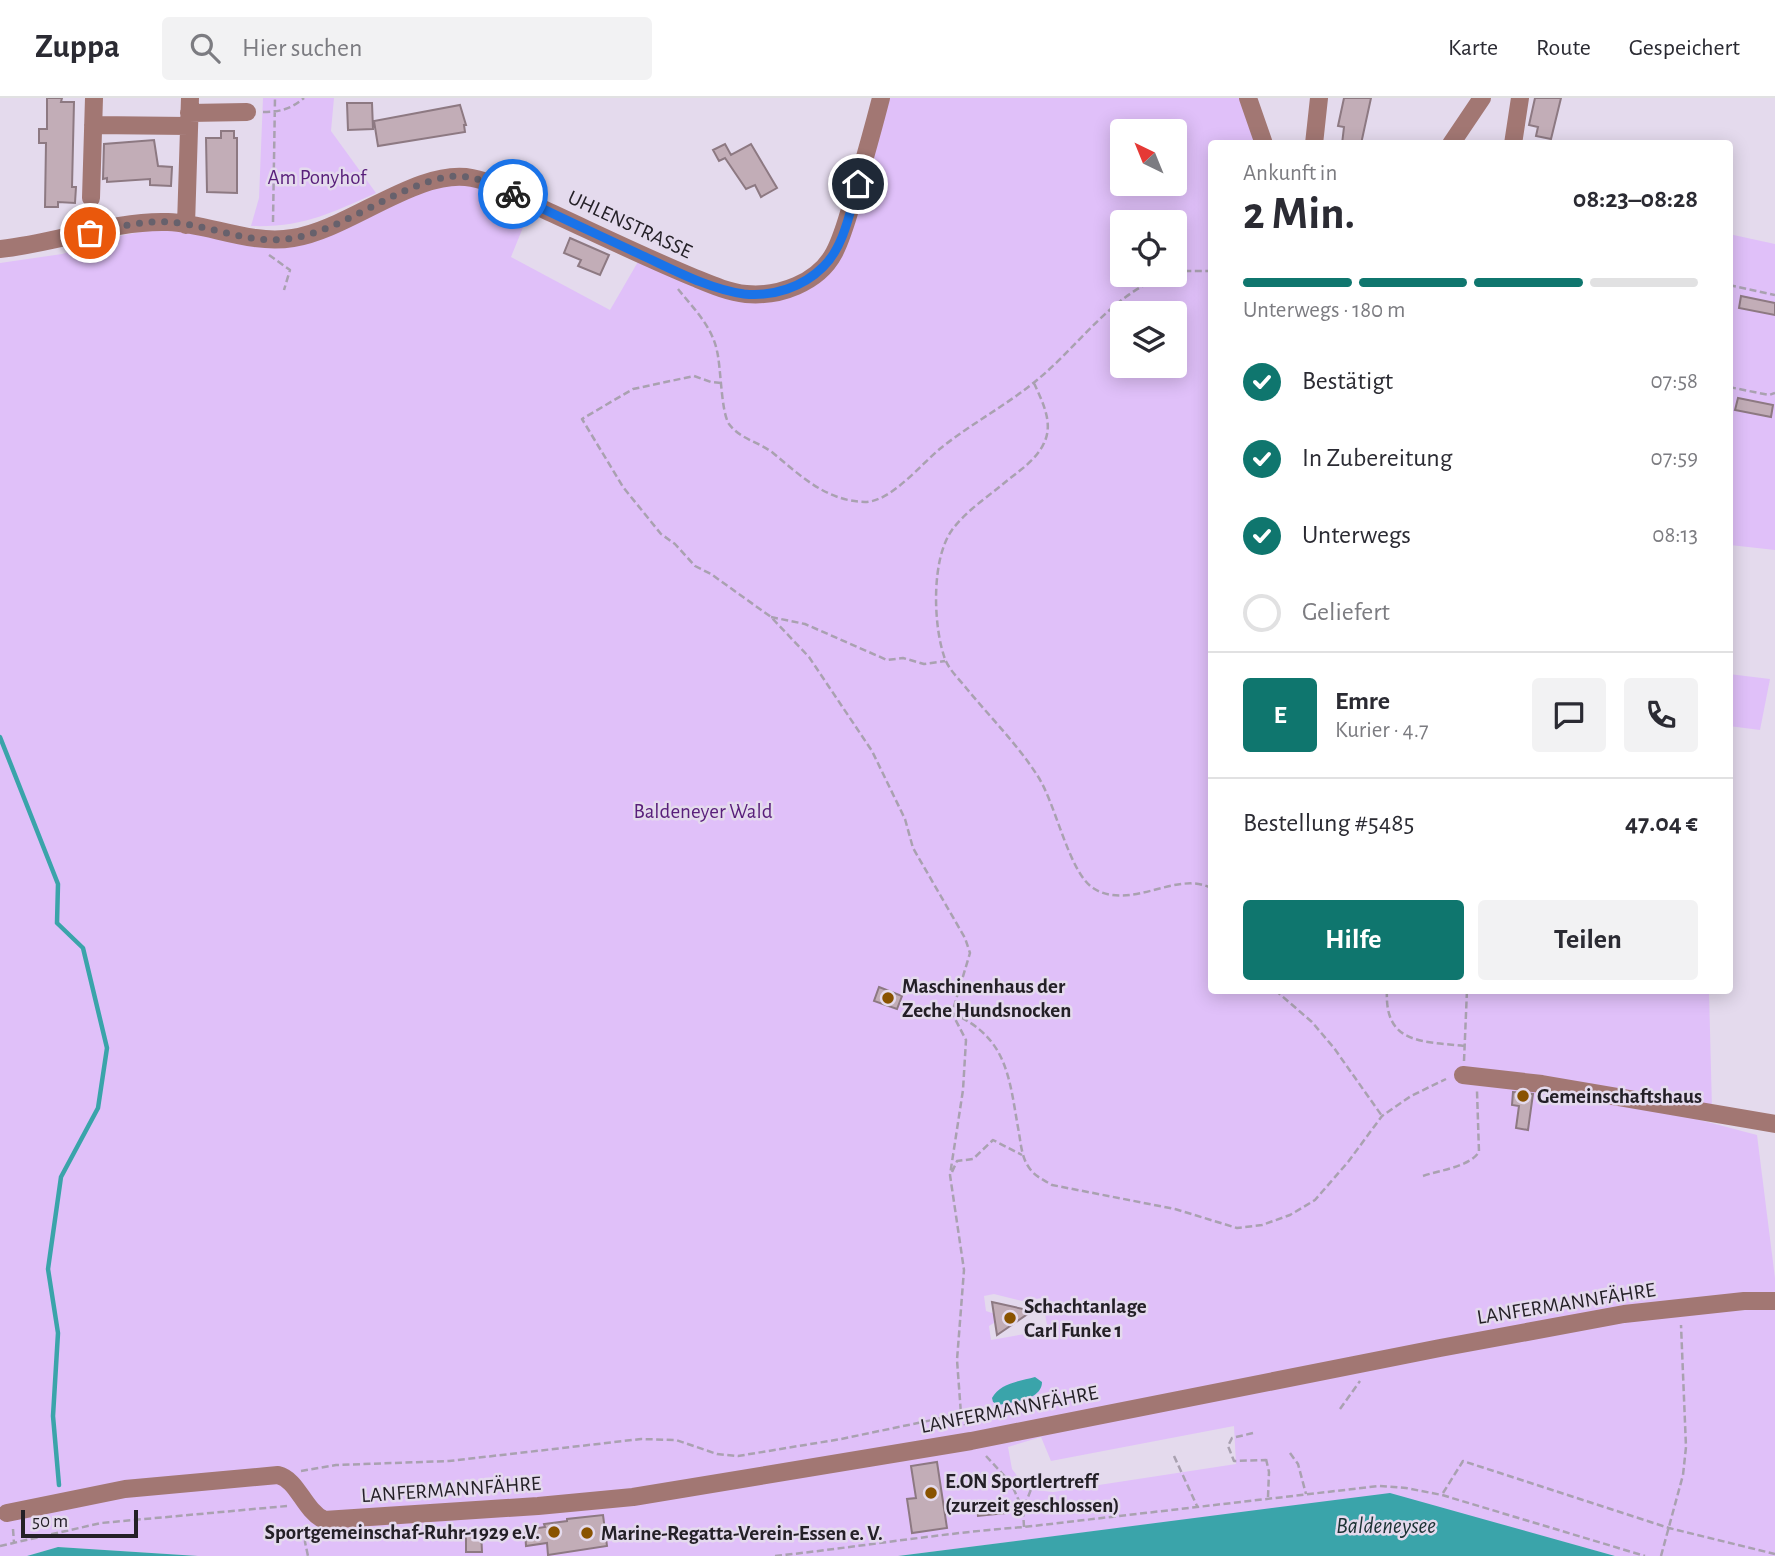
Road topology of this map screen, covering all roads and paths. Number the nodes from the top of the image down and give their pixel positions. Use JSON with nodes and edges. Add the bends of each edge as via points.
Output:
{"nodes":[{"id":1,"x":94,"y":98,"type":"edge"},
{"id":2,"x":275,"y":98,"type":"edge"},
{"id":3,"x":304,"y":98,"type":"edge"},
{"id":4,"x":881,"y":98,"type":"edge"},
{"id":5,"x":1248,"y":98,"type":"edge"},
{"id":6,"x":1319,"y":98,"type":"edge"},
{"id":7,"x":1482,"y":98,"type":"edge"},
{"id":8,"x":1520,"y":98,"type":"edge"},
{"id":9,"x":189,"y":112,"type":"edge"},
{"id":10,"x":247,"y":112,"type":"dead end"},
{"id":11,"x":275,"y":112,"type":"junction"},
{"id":12,"x":93,"y":125,"type":"junction"},
{"id":13,"x":1263,"y":140,"type":"edge"},
{"id":14,"x":1314,"y":140,"type":"edge"},
{"id":15,"x":1454,"y":140,"type":"edge"},
{"id":16,"x":1514,"y":140,"type":"edge"},
{"id":17,"x":92,"y":198,"type":"dead end"},
{"id":18,"x":186,"y":225,"type":"junction"},
{"id":19,"x":265,"y":239,"type":"junction"},
{"id":20,"x":0,"y":249,"type":"edge"},
{"id":21,"x":664,"y":265,"type":"junction"},
{"id":22,"x":1187,"y":271,"type":"edge"},
{"id":23,"x":1208,"y":271,"type":"edge"},
{"id":24,"x":1733,"y":286,"type":"edge"},
{"id":25,"x":1144,"y":287,"type":"edge"},
{"id":26,"x":284,"y":290,"type":"dead end"},
{"id":27,"x":1775,"y":295,"type":"edge"},
{"id":28,"x":721,"y":383,"type":"junction"},
{"id":29,"x":1034,"y":383,"type":"junction"},
{"id":30,"x":1733,"y":388,"type":"edge"},
{"id":31,"x":1775,"y":393,"type":"edge"},
{"id":32,"x":771,"y":617,"type":"junction"},
{"id":33,"x":945,"y":661,"type":"junction"},
{"id":34,"x":1208,"y":887,"type":"edge"},
{"id":35,"x":1279,"y":994,"type":"edge"},
{"id":36,"x":1387,"y":994,"type":"edge"},
{"id":37,"x":1467,"y":994,"type":"edge"},
{"id":38,"x":952,"y":1013,"type":"junction"},
{"id":39,"x":1466,"y":1046,"type":"junction"},
{"id":40,"x":1469,"y":1075,"type":"junction"},
{"id":41,"x":1382,"y":1116,"type":"junction"},
{"id":42,"x":1775,"y":1124,"type":"edge"},
{"id":43,"x":1023,"y":1156,"type":"junction"},
{"id":44,"x":950,"y":1175,"type":"junction"},
{"id":45,"x":1423,"y":1176,"type":"dead end"},
{"id":46,"x":1775,"y":1301,"type":"edge"},
{"id":47,"x":1681,"y":1308,"type":"junction"},
{"id":48,"x":1362,"y":1364,"type":"junction"},
{"id":49,"x":1340,"y":1409,"type":"dead end"},
{"id":50,"x":1253,"y":1433,"type":"dead end"},
{"id":51,"x":971,"y":1441,"type":"junction"},
{"id":52,"x":1290,"y":1453,"type":"dead end"},
{"id":53,"x":1174,"y":1456,"type":"dead end"},
{"id":54,"x":285,"y":1477,"type":"junction"},
{"id":55,"x":1035,"y":1479,"type":"dead end"},
{"id":56,"x":1306,"y":1494,"type":"junction"},
{"id":57,"x":1442,"y":1495,"type":"junction"},
{"id":58,"x":1268,"y":1498,"type":"junction"},
{"id":59,"x":1197,"y":1506,"type":"junction"},
{"id":60,"x":309,"y":1509,"type":"junction"},
{"id":61,"x":1023,"y":1510,"type":"junction"},
{"id":62,"x":8,"y":1513,"type":"dead end"},
{"id":63,"x":1024,"y":1527,"type":"junction"},
{"id":64,"x":1669,"y":1528,"type":"junction"},
{"id":65,"x":0,"y":1546,"type":"edge"},
{"id":66,"x":1775,"y":1554,"type":"edge"},
{"id":67,"x":309,"y":1556,"type":"edge"},
{"id":68,"x":775,"y":1556,"type":"edge"},
{"id":69,"x":1644,"y":1556,"type":"edge"},
{"id":70,"x":1661,"y":1556,"type":"edge"}],
"edges":[{"from":1,"to":12,"type":"street"},
{"from":2,"to":11,"type":"path"},
{"from":3,"to":11,"type":"path","via":[[290,109]]},
{"from":4,"to":21,"type":"street","name":"UHLENSTRASSE","via":[[843,230],[834,253],[811,278],[793,288],[746,294]]},
{"from":5,"to":13,"type":"street"},
{"from":6,"to":14,"type":"street"},
{"from":7,"to":15,"type":"street"},
{"from":8,"to":16,"type":"street"},
{"from":9,"to":10,"type":"street"},
{"from":9,"to":12,"type":"street"},
{"from":9,"to":18,"type":"street"},
{"from":11,"to":19,"type":"path"},
{"from":12,"to":17,"type":"street"},
{"from":18,"to":19,"type":"street","name":"UHLENSTRASSE"},
{"from":18,"to":20,"type":"street","name":"UHLENSTRASSE","via":[[145,223]]},
{"from":19,"to":21,"type":"street","name":"UHLENSTRASSE","via":[[314,233],[414,188],[460,177],[496,186]]},
{"from":19,"to":26,"type":"path","via":[[260,249],[290,270]]},
{"from":21,"to":28,"type":"path","via":[[709,328]]},
{"from":22,"to":23,"type":"path"},
{"from":24,"to":27,"type":"path"},
{"from":25,"to":29,"type":"path","via":[[1126,296]]},
{"from":28,"to":29,"type":"path","via":[[727,421],[737,432],[771,451],[821,490],[868,502],[883,497],[941,448]]},
{"from":28,"to":32,"type":"path","via":[[694,376],[633,388],[582,419],[623,487],[661,534],[695,566]]},
{"from":29,"to":33,"type":"path","via":[[1045,407],[1045,443],[1035,458],[972,509],[952,530],[942,550],[935,583]]},
{"from":30,"to":31,"type":"path","via":[[1769,396]]},
{"from":32,"to":33,"type":"path","via":[[805,624],[887,660]]},
{"from":32,"to":38,"type":"path","via":[[809,657],[872,751],[914,848],[965,937],[971,953]]},
{"from":33,"to":34,"type":"path","via":[[1044,784],[1067,848],[1090,886],[1110,897],[1188,883]]},
{"from":35,"to":41,"type":"path","via":[[1334,1048]]},
{"from":36,"to":39,"type":"path","via":[[1391,1018],[1405,1036]]},
{"from":37,"to":39,"type":"path"},
{"from":38,"to":43,"type":"path","via":[[974,1022],[998,1049],[1012,1088]]},
{"from":38,"to":44,"type":"path","via":[[966,1040]]},
{"from":39,"to":40,"type":"path"},
{"from":40,"to":41,"type":"path","via":[[1429,1087]]},
{"from":40,"to":42,"type":"street"},
{"from":40,"to":45,"type":"path","via":[[1479,1152],[1469,1161]]},
{"from":41,"to":43,"type":"path","via":[[1314,1200],[1290,1215],[1250,1227],[1237,1228],[1175,1209],[1052,1185],[1030,1169]]},
{"from":43,"to":44,"type":"path","via":[[993,1140],[973,1159],[957,1161]]},
{"from":44,"to":54,"type":"path","via":[[964,1270],[957,1360],[961,1414],[738,1456],[676,1440],[641,1439],[449,1461],[307,1468]]},
{"from":46,"to":47,"type":"street","name":"LANFERMANNFÄHRE"},
{"from":47,"to":48,"type":"street","name":"LANFERMANNFÄHRE"},
{"from":47,"to":64,"type":"path","via":[[1686,1447],[1684,1475]]},
{"from":48,"to":49,"type":"path","via":[[1362,1380]]},
{"from":48,"to":51,"type":"street","name":"LANFERMANNFÄHRE"},
{"from":50,"to":58,"type":"path","via":[[1232,1438],[1228,1446],[1234,1461],[1266,1459]]},
{"from":51,"to":60,"type":"street","name":"LANFERMANNFÄHRE","via":[[633,1497],[324,1520]]},
{"from":51,"to":61,"type":"path","via":[[1012,1483]]},
{"from":52,"to":56,"type":"path"},
{"from":53,"to":59,"type":"path"},
{"from":54,"to":60,"type":"street"},
{"from":54,"to":62,"type":"street","via":[[125,1489]]},
{"from":55,"to":61,"type":"path"},
{"from":56,"to":57,"type":"path","via":[[1379,1486]]},
{"from":56,"to":58,"type":"path"},
{"from":57,"to":64,"type":"path","via":[[1463,1461]]},
{"from":57,"to":69,"type":"path"},
{"from":58,"to":59,"type":"path"},
{"from":59,"to":63,"type":"path"},
{"from":60,"to":65,"type":"path","via":[[102,1523]]},
{"from":60,"to":67,"type":"path","via":[[305,1535]]},
{"from":61,"to":63,"type":"path"},
{"from":63,"to":68,"type":"path"},
{"from":64,"to":66,"type":"path"},
{"from":64,"to":70,"type":"path"}]}
